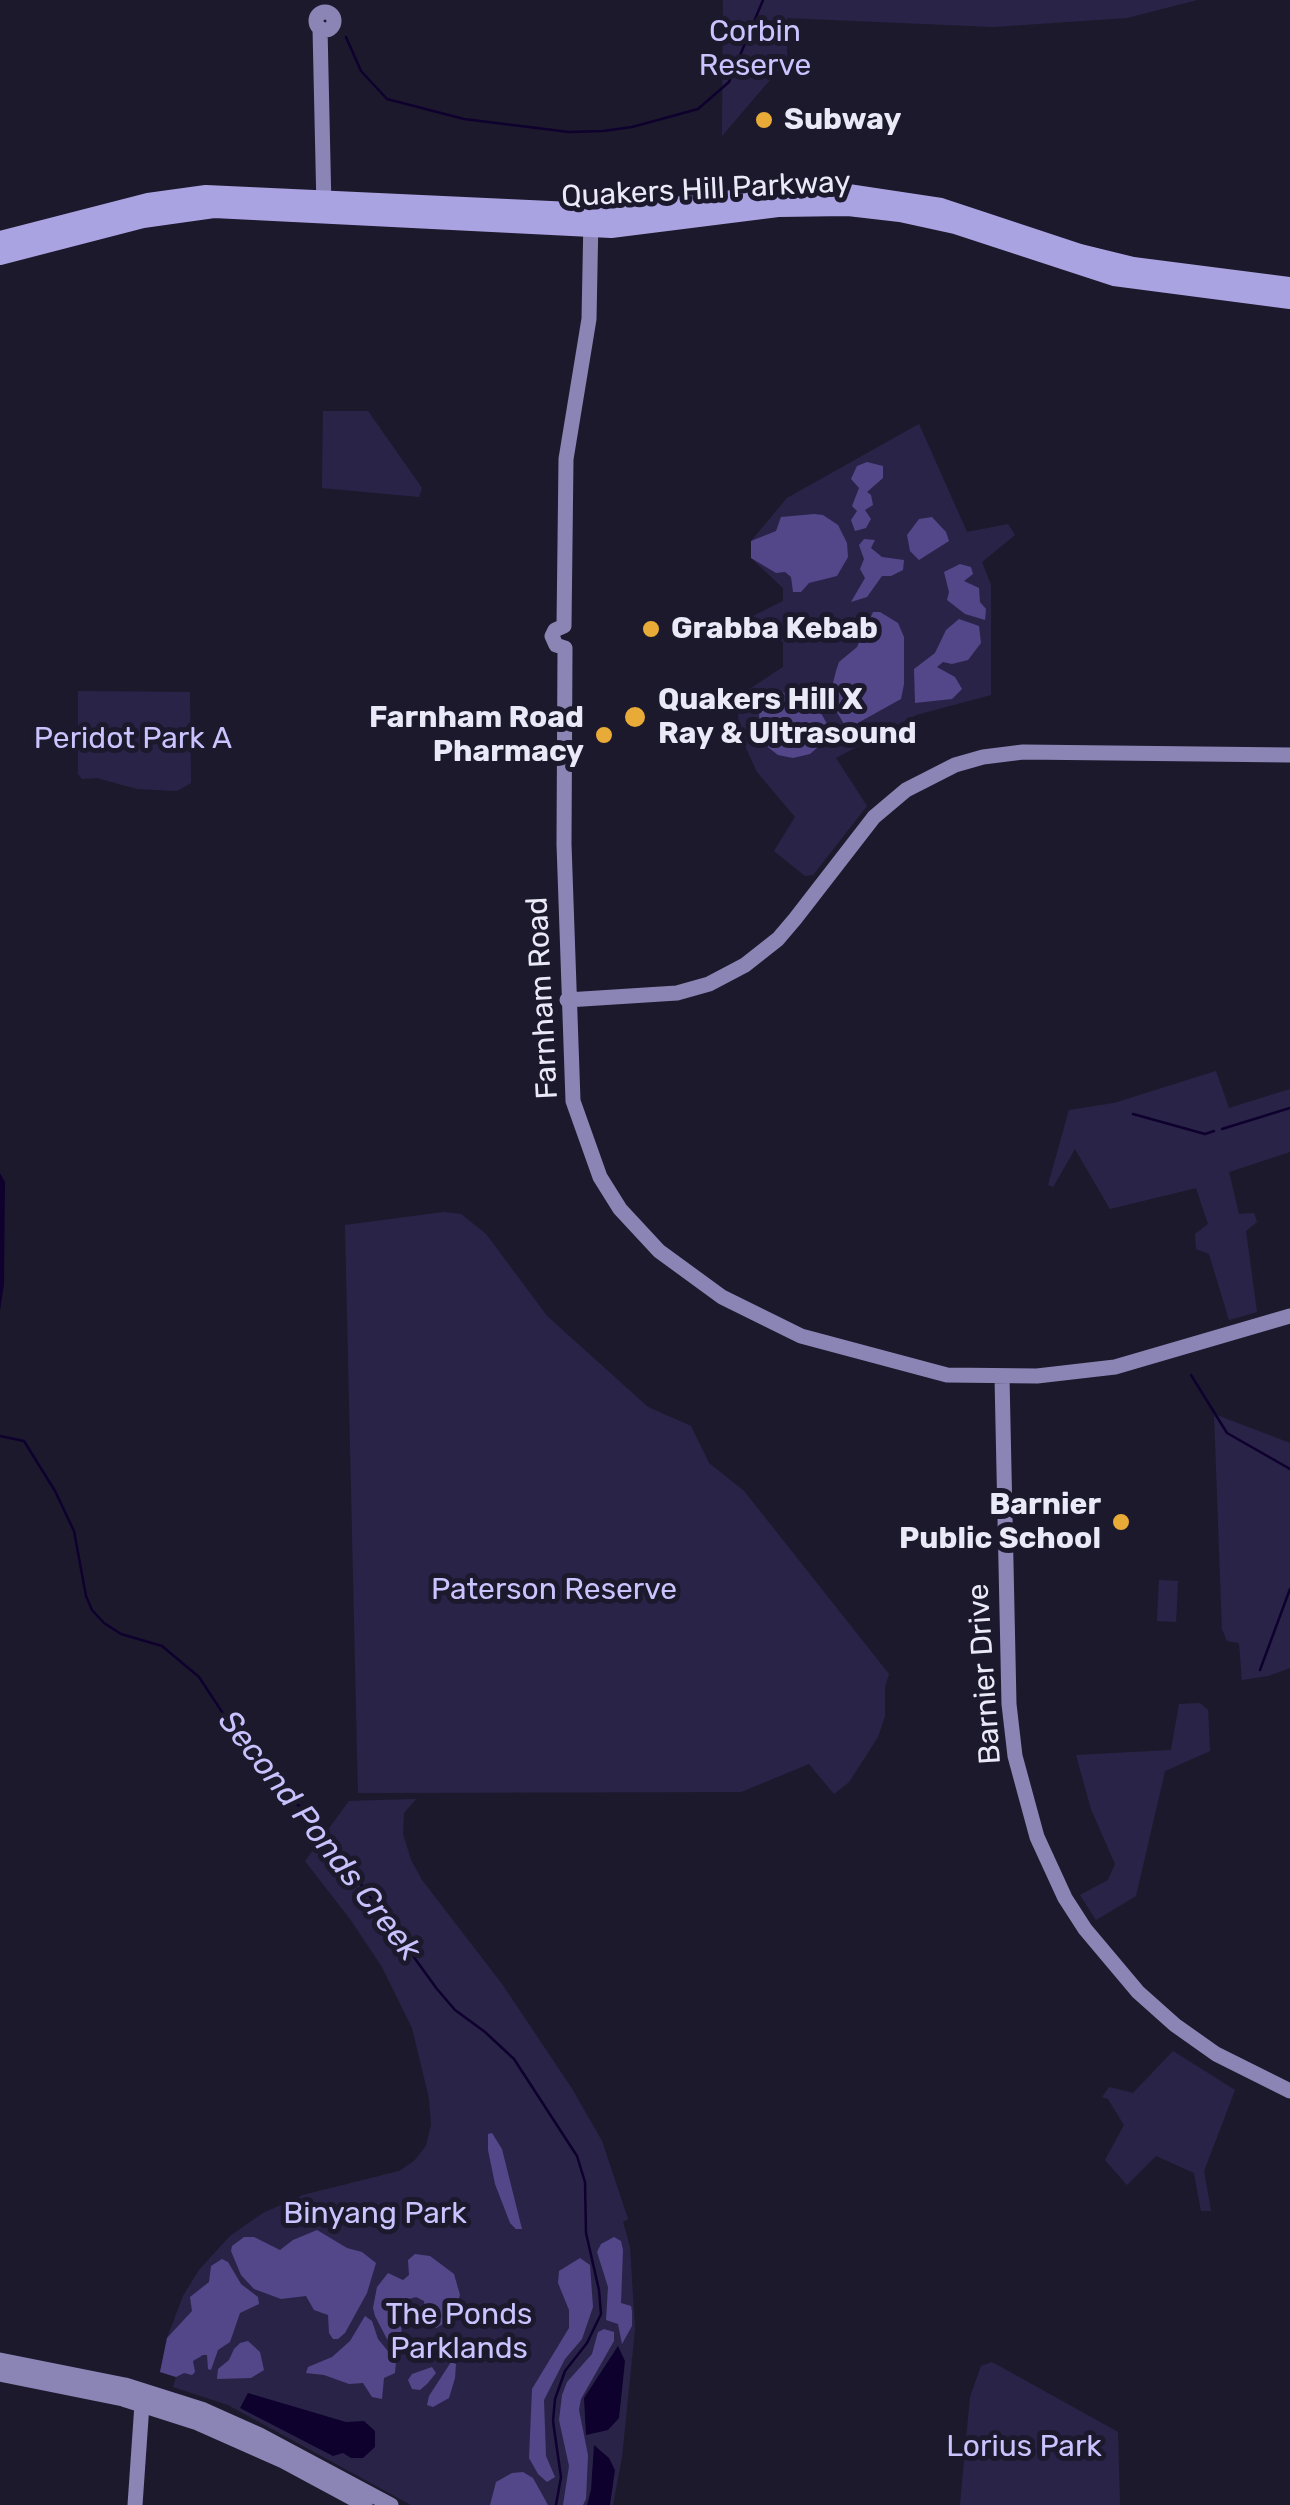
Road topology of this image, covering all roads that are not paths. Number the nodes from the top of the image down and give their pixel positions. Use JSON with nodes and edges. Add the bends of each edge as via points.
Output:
{"nodes":[{"id":1,"x":325,"y":14,"type":"edge"},
{"id":2,"x":324,"y":205,"type":"junction"},
{"id":3,"x":592,"y":221,"type":"junction"},
{"id":4,"x":0,"y":240,"type":"edge"},
{"id":5,"x":0,"y":256,"type":"edge"},
{"id":6,"x":1290,"y":286,"type":"edge"},
{"id":7,"x":1290,"y":300,"type":"edge"},
{"id":8,"x":1290,"y":755,"type":"edge"},
{"id":9,"x":568,"y":1000,"type":"junction"},
{"id":10,"x":1290,"y":1316,"type":"edge"},
{"id":11,"x":1002,"y":1377,"type":"junction"},
{"id":12,"x":1290,"y":2091,"type":"edge"},
{"id":13,"x":0,"y":2360,"type":"edge"},
{"id":14,"x":0,"y":2374,"type":"edge"},
{"id":15,"x":142,"y":2404,"type":"junction"},
{"id":16,"x":135,"y":2505,"type":"edge"},
{"id":17,"x":365,"y":2505,"type":"edge"},
{"id":18,"x":390,"y":2505,"type":"edge"}],
"edges":[{"from":1,"to":2,"type":"street"},
{"from":2,"to":3,"type":"main road","name":"Quakers Hill Parkway"},
{"from":2,"to":4,"type":"main road","name":"Quakers Hill Parkway","via":[[232,193],[189,195]]},
{"from":2,"to":5,"type":"main road","name":"Quakers Hill Parkway","via":[[183,211]]},
{"from":3,"to":6,"type":"main road","name":"Quakers Hill Parkway","via":[[780,196],[880,196],[940,207],[1132,266]]},
{"from":3,"to":7,"type":"main road","name":"Quakers Hill Parkway","via":[[675,223],[778,208],[864,208],[955,225],[1114,277]]},
{"from":3,"to":9,"type":"street","name":"Farnham Road","via":[[589,319],[566,460],[564,626],[575,638],[564,648]]},
{"from":8,"to":9,"type":"street","via":[[1022,752],[955,765],[906,790],[874,817],[786,930],[745,965],[677,994]]},
{"from":9,"to":11,"type":"street","name":"Farnham Road","via":[[570,1075],[581,1132],[609,1193],[659,1251],[722,1297],[800,1336],[947,1374]]},
{"from":10,"to":11,"type":"street","name":"Farnham Road","via":[[1128,1364]]},
{"from":11,"to":12,"type":"street","name":"Barnier Drive","via":[[1008,1704],[1021,1784],[1044,1854],[1096,1945],[1152,2006],[1216,2054]]},
{"from":13,"to":18,"type":"street","via":[[121,2384],[204,2410]]},
{"from":14,"to":15,"type":"street"},
{"from":15,"to":16,"type":"street"},
{"from":15,"to":17,"type":"street","via":[[254,2448]]}]}
